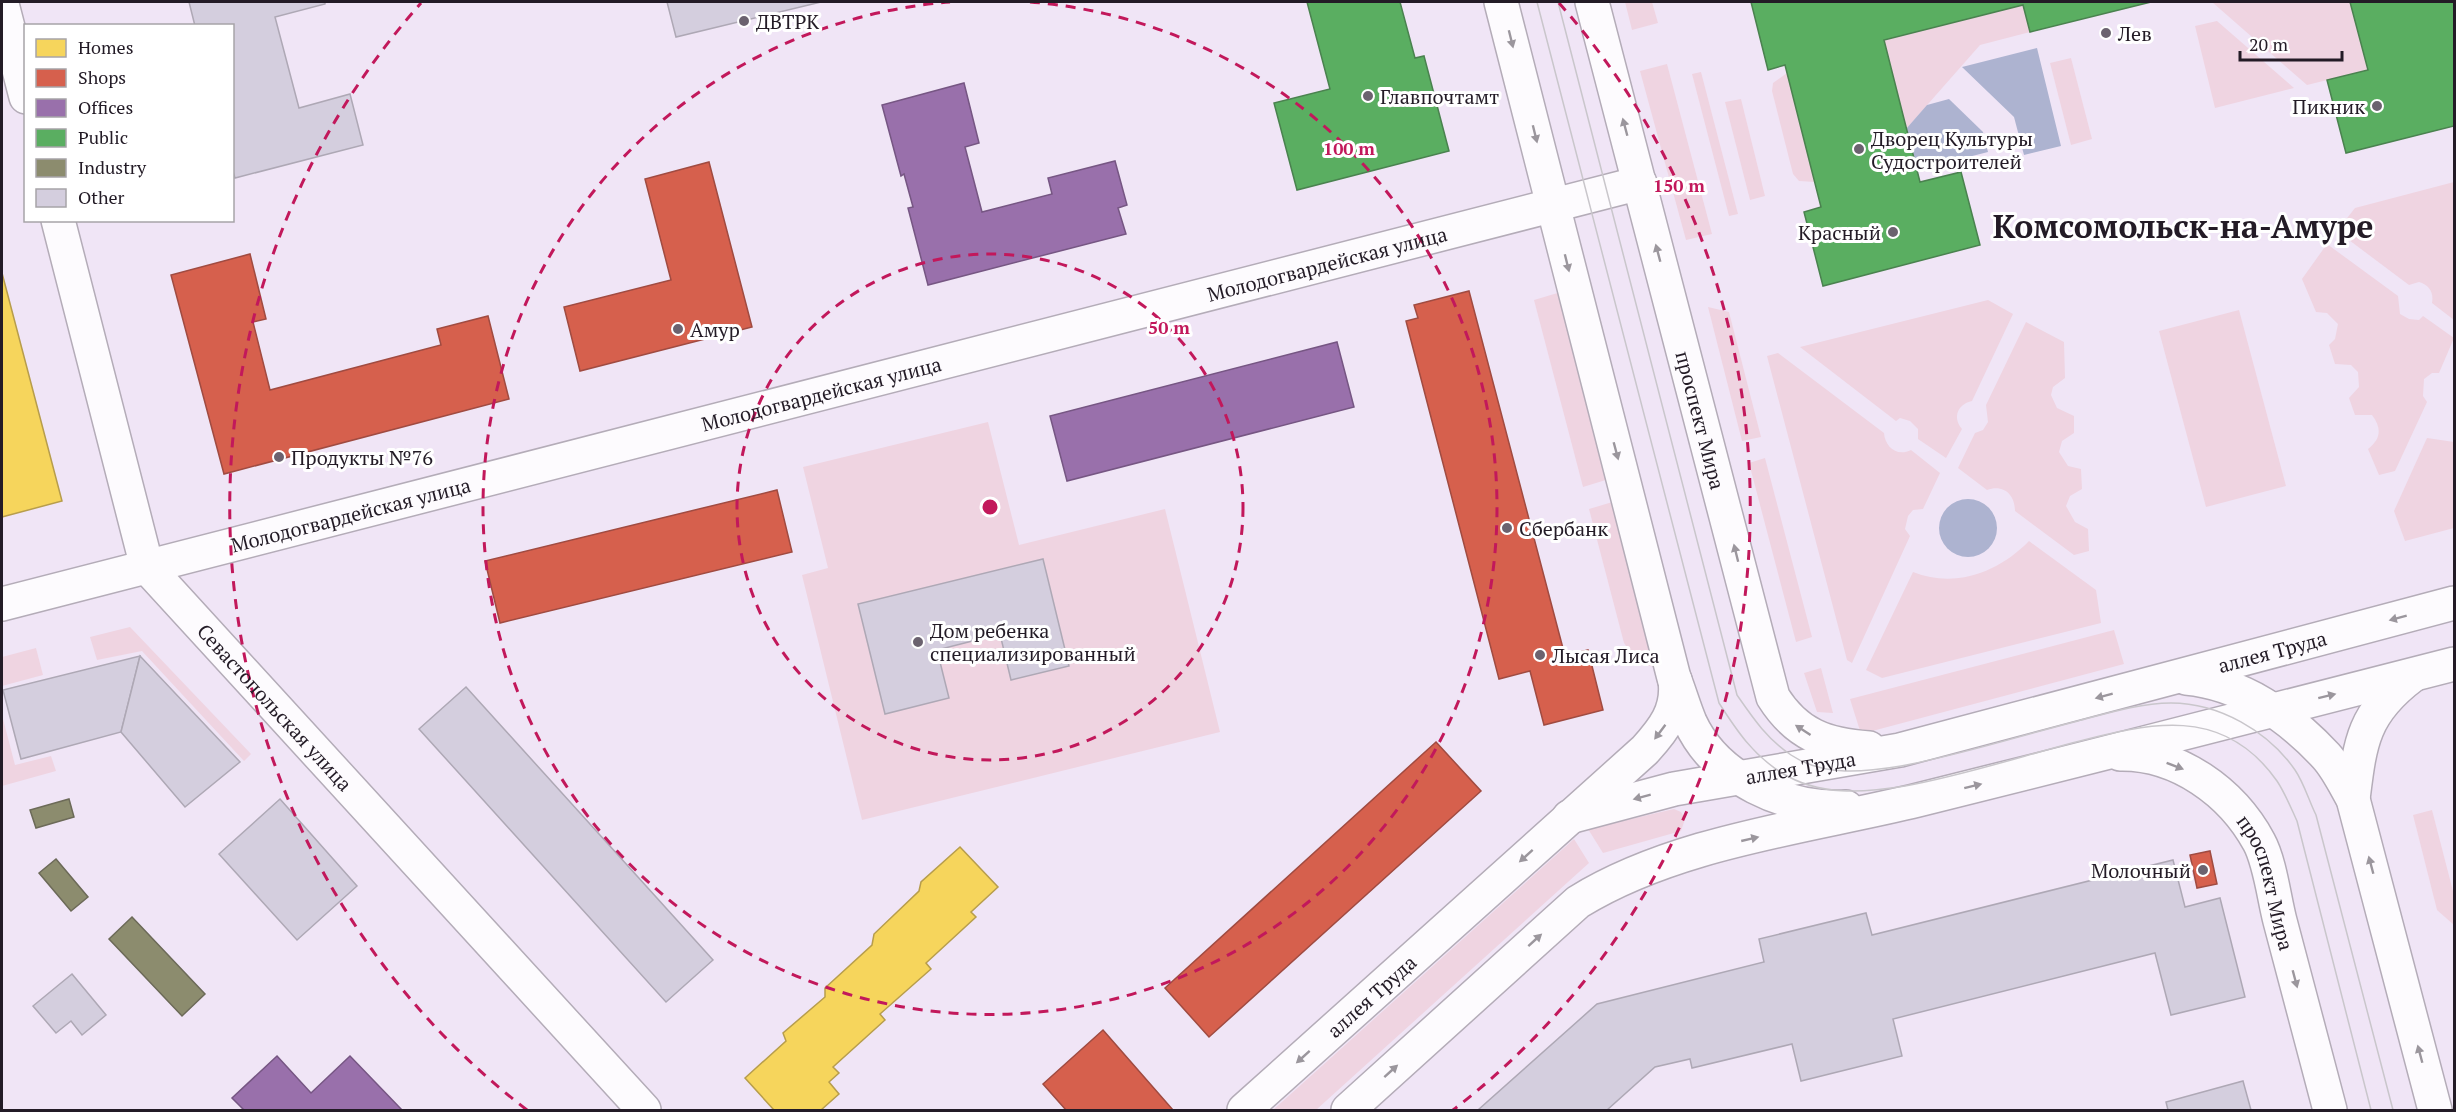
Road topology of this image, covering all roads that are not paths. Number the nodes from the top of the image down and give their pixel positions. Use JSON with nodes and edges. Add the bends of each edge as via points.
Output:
{"nodes":[{"id":1,"x":1501,"y":2,"type":"edge"},
{"id":2,"x":1592,"y":2,"type":"edge"},
{"id":3,"x":2,"y":4,"type":"edge"},
{"id":4,"x":24,"y":89,"type":"edge"},
{"id":5,"x":1640,"y":183,"type":"junction"},
{"id":6,"x":1553,"y":206,"type":"junction"},
{"id":7,"x":59,"y":222,"type":"edge"},
{"id":8,"x":147,"y":567,"type":"junction"},
{"id":9,"x":2454,"y":603,"type":"edge"},
{"id":10,"x":2,"y":604,"type":"edge"},
{"id":11,"x":2454,"y":664,"type":"edge"},
{"id":12,"x":2416,"y":673,"type":"junction"},
{"id":13,"x":1674,"y":678,"type":"junction"},
{"id":14,"x":2160,"y":681,"type":"junction"},
{"id":15,"x":2270,"y":710,"type":"junction"},
{"id":16,"x":1900,"y":750,"type":"junction"},
{"id":17,"x":2097,"y":754,"type":"junction"},
{"id":18,"x":1741,"y":777,"type":"junction"},
{"id":19,"x":2353,"y":799,"type":"junction"},
{"id":20,"x":1916,"y":800,"type":"junction"},
{"id":21,"x":1569,"y":817,"type":"junction"},
{"id":22,"x":644,"y":1110,"type":"edge"},
{"id":23,"x":1244,"y":1110,"type":"edge"},
{"id":24,"x":1348,"y":1110,"type":"edge"},
{"id":25,"x":2330,"y":1110,"type":"edge"},
{"id":26,"x":2435,"y":1110,"type":"edge"}],
"edges":[{"from":1,"to":6,"type":"main road","one_way":true},
{"from":5,"to":2,"type":"main road","name":"проспект Мира","one_way":true},
{"from":3,"to":4,"type":"main road"},
{"from":5,"to":6,"type":"main road","name":"Молодогвардейская улица"},
{"from":16,"to":5,"type":"main road","name":"проспект Мира","one_way":true,"via":[[1855,747],[1806,734],[1773,698]]},
{"from":6,"to":8,"type":"main road","name":"Молодогвардейская улица"},
{"from":6,"to":13,"type":"main road","one_way":true},
{"from":7,"to":8,"type":"main road","name":"Севастопольская улица"},
{"from":8,"to":10,"type":"main road","name":"Молодогвардейская улица"},
{"from":8,"to":22,"type":"main road","name":"Севастопольская улица"},
{"from":9,"to":14,"type":"main road","name":"аллея Труда","one_way":true},
{"from":11,"to":12,"type":"main road"},
{"from":15,"to":12,"type":"main road","one_way":true},
{"from":12,"to":19,"type":"main road","via":[[2397,688],[2370,721],[2360,745]]},
{"from":13,"to":18,"type":"main road","via":[[1691,723],[1704,744]]},
{"from":13,"to":21,"type":"main road","one_way":true,"via":[[1677,694],[1673,713],[1661,732],[1629,766]]},
{"from":14,"to":15,"type":"main road","via":[[2187,678],[2215,682],[2244,692]]},
{"from":14,"to":16,"type":"main road","name":"аллея Труда","one_way":true},
{"from":15,"to":17,"type":"main road"},
{"from":15,"to":19,"type":"main road","via":[[2300,730],[2327,757]]},
{"from":16,"to":18,"type":"main road","name":"аллея Труда"},
{"from":20,"to":17,"type":"main road","one_way":true},
{"from":17,"to":25,"type":"main road","name":"проспект Мира","one_way":true,"via":[[2139,754],[2180,767],[2208,783],[2245,820],[2260,844]]},
{"from":18,"to":20,"type":"main road","via":[[1778,798],[1806,805],[1834,807]]},
{"from":18,"to":21,"type":"main road","name":"аллея Труда","one_way":true,"via":[[1674,789]]},
{"from":26,"to":19,"type":"main road","one_way":true},
{"from":24,"to":20,"type":"main road","one_way":true,"via":[[1578,902],[1610,882],[1694,852]]},
{"from":21,"to":23,"type":"main road","name":"аллея Труда","one_way":true}]}
